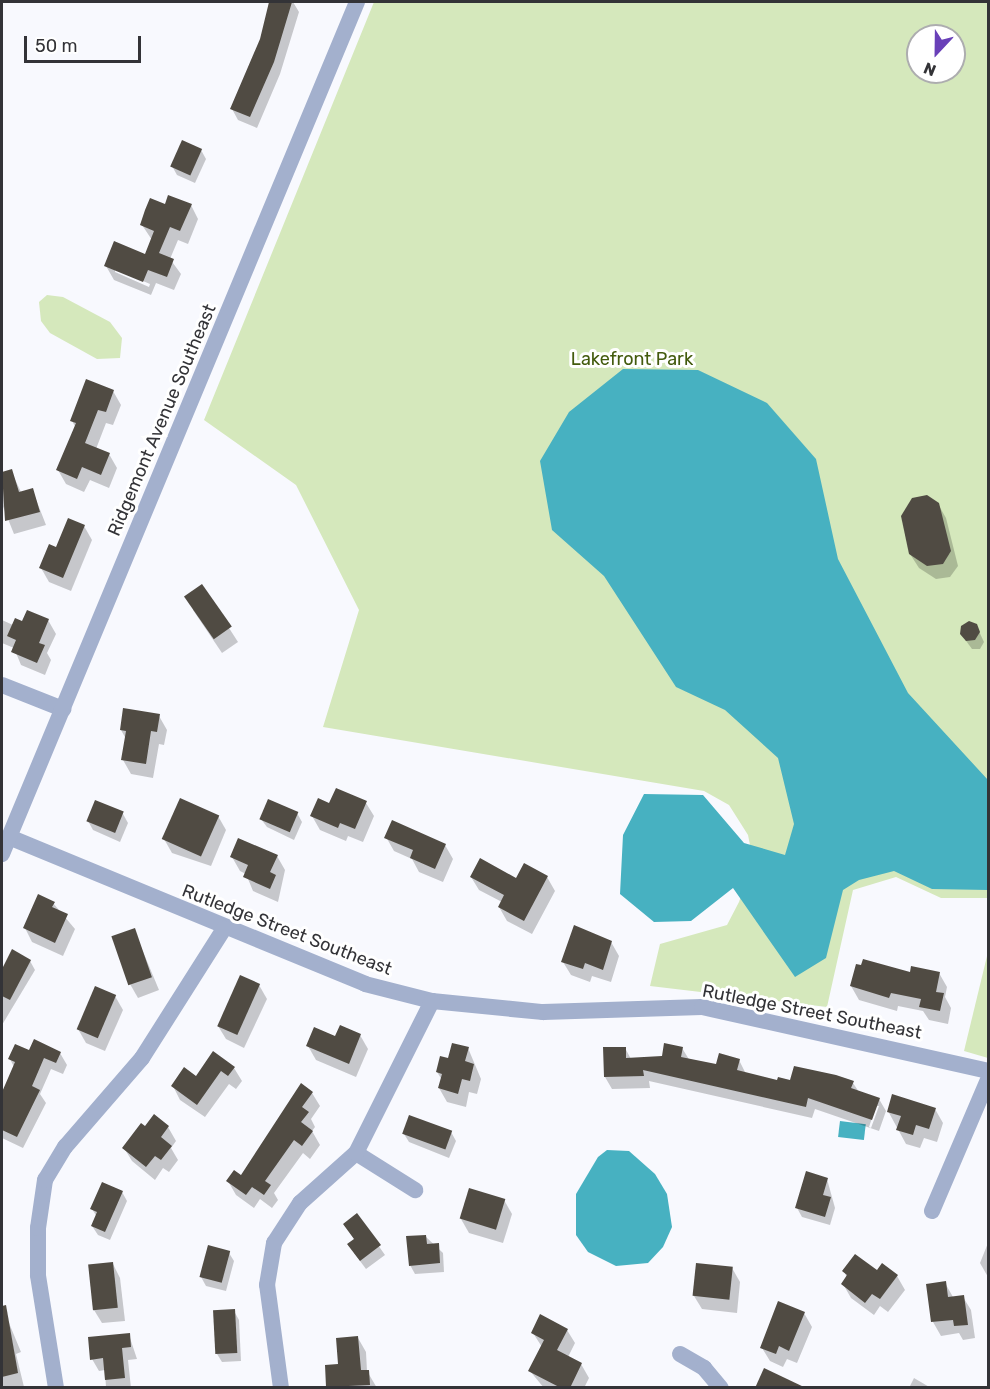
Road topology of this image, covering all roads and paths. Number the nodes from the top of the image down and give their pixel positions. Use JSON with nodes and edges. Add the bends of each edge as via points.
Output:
{"nodes":[{"id":1,"x":357,"y":2,"type":"edge"},
{"id":2,"x":2,"y":685,"type":"edge"},
{"id":3,"x":63,"y":709,"type":"junction"},
{"id":4,"x":9,"y":837,"type":"junction"},
{"id":5,"x":2,"y":854,"type":"edge"},
{"id":6,"x":224,"y":929,"type":"junction"},
{"id":7,"x":432,"y":1001,"type":"junction"},
{"id":8,"x":988,"y":1071,"type":"edge"},
{"id":9,"x":988,"y":1080,"type":"edge"},
{"id":10,"x":356,"y":1153,"type":"junction"},
{"id":11,"x":415,"y":1190,"type":"dead end"},
{"id":12,"x":932,"y":1211,"type":"dead end"},
{"id":13,"x":680,"y":1354,"type":"dead end"},
{"id":14,"x":56,"y":1388,"type":"edge"},
{"id":15,"x":281,"y":1388,"type":"edge"},
{"id":16,"x":721,"y":1388,"type":"edge"}],
"edges":[{"from":1,"to":3,"type":"street","name":"Ridgemont Avenue Southeast"},
{"from":2,"to":3,"type":"street"},
{"from":3,"to":4,"type":"street","name":"Ridgemont Avenue Southeast"},
{"from":4,"to":5,"type":"street","name":"Ridgemont Avenue Southeast"},
{"from":4,"to":6,"type":"street","name":"Rutledge Street Southeast"},
{"from":6,"to":7,"type":"street","name":"Rutledge Street Southeast","via":[[365,984]]},
{"from":6,"to":14,"type":"street","via":[[142,1058],[65,1147],[45,1180],[38,1228],[38,1275]]},
{"from":7,"to":8,"type":"street","name":"Rutledge Street Southeast","via":[[543,1012],[702,1007]]},
{"from":7,"to":10,"type":"street"},
{"from":9,"to":12,"type":"street"},
{"from":10,"to":11,"type":"street"},
{"from":10,"to":15,"type":"street","via":[[300,1203],[274,1243],[267,1285]]},
{"from":13,"to":16,"type":"street","via":[[704,1368]]}]}
